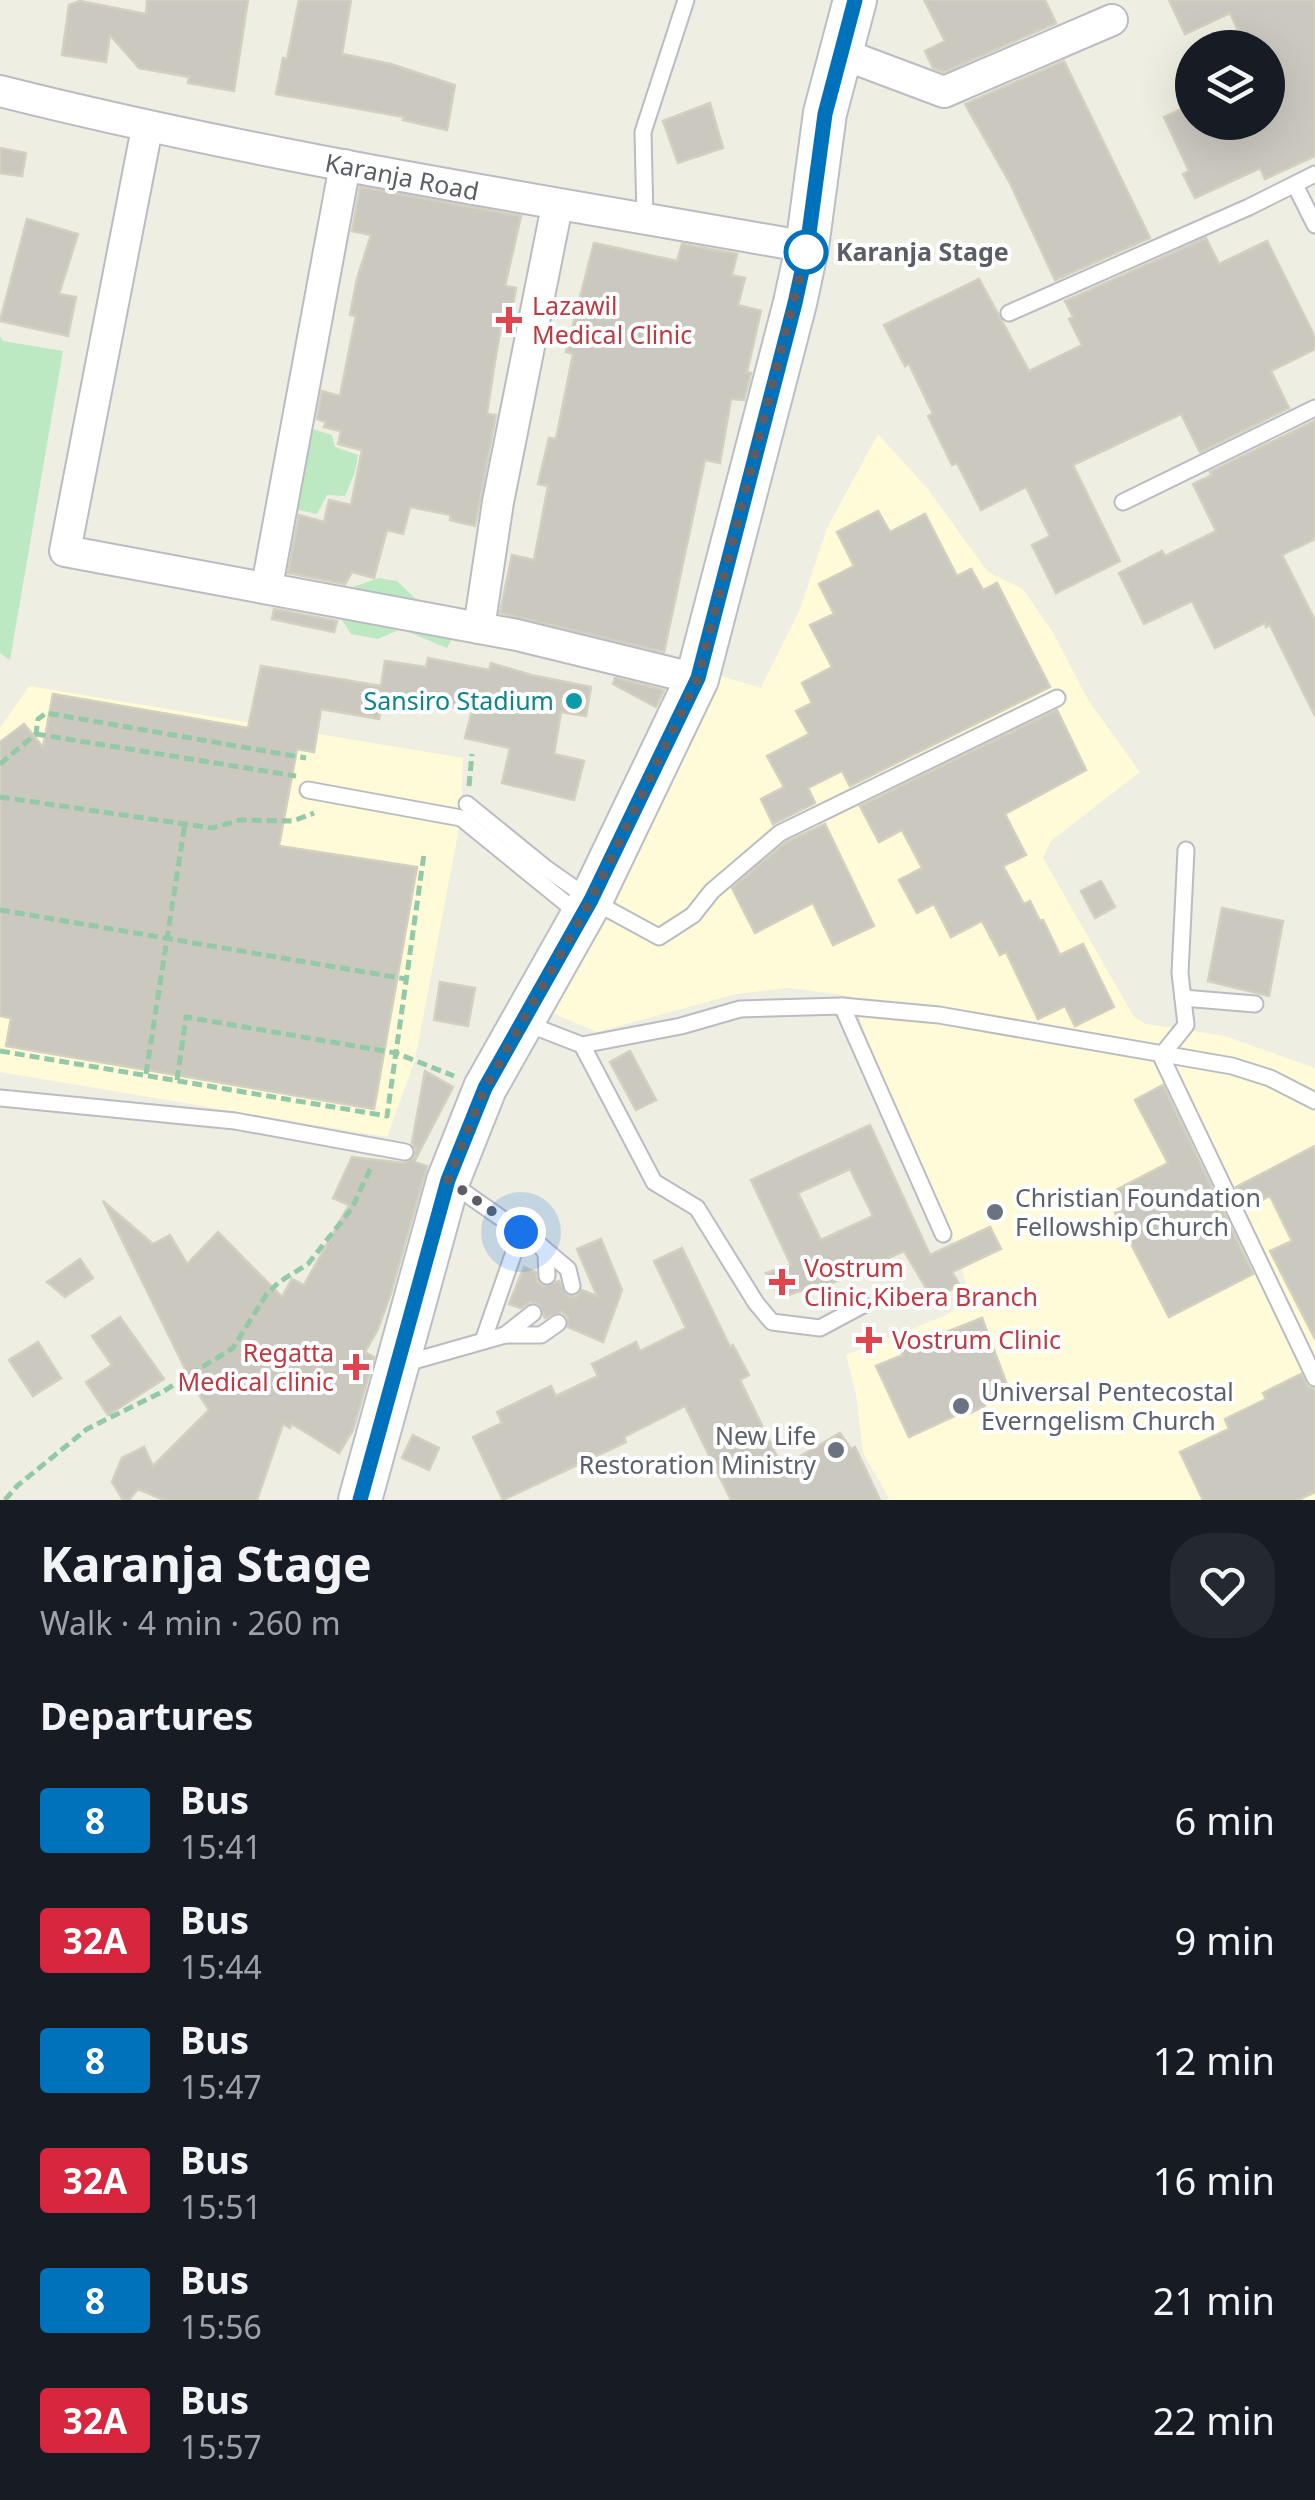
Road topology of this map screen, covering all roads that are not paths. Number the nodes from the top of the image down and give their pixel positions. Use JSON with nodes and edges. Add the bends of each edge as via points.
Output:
{"nodes":[{"id":1,"x":686,"y":0,"type":"edge"},
{"id":2,"x":855,"y":0,"type":"edge"},
{"id":3,"x":1112,"y":20,"type":"dead end"},
{"id":4,"x":840,"y":53,"type":"junction"},
{"id":5,"x":0,"y":91,"type":"edge"},
{"id":6,"x":146,"y":128,"type":"junction"},
{"id":7,"x":345,"y":166,"type":"junction"},
{"id":8,"x":1315,"y":174,"type":"edge"},
{"id":9,"x":1295,"y":185,"type":"junction"},
{"id":10,"x":557,"y":206,"type":"junction"},
{"id":11,"x":645,"y":219,"type":"junction"},
{"id":12,"x":1315,"y":225,"type":"edge"},
{"id":13,"x":807,"y":248,"type":"junction"},
{"id":14,"x":1009,"y":313,"type":"dead end"},
{"id":15,"x":1315,"y":408,"type":"edge"},
{"id":16,"x":1122,"y":502,"type":"dead end"},
{"id":17,"x":266,"y":586,"type":"junction"},
{"id":18,"x":479,"y":628,"type":"junction"},
{"id":19,"x":698,"y":678,"type":"junction"},
{"id":20,"x":1057,"y":698,"type":"dead end"},
{"id":21,"x":303,"y":783,"type":"road end"},
{"id":22,"x":467,"y":804,"type":"road end"},
{"id":23,"x":1186,"y":850,"type":"dead end"},
{"id":24,"x":586,"y":908,"type":"junction"},
{"id":25,"x":1183,"y":998,"type":"junction"},
{"id":26,"x":1255,"y":1004,"type":"dead end"},
{"id":27,"x":842,"y":1006,"type":"junction"},
{"id":28,"x":523,"y":1022,"type":"junction"},
{"id":29,"x":582,"y":1045,"type":"junction"},
{"id":30,"x":1161,"y":1056,"type":"junction"},
{"id":31,"x":0,"y":1098,"type":"edge"},
{"id":32,"x":1315,"y":1102,"type":"edge"},
{"id":33,"x":405,"y":1152,"type":"dead end"},
{"id":34,"x":448,"y":1180,"type":"junction"},
{"id":35,"x":521,"y":1232,"type":"junction"},
{"id":36,"x":942,"y":1234,"type":"dead end"},
{"id":37,"x":540,"y":1246,"type":"junction"},
{"id":38,"x":548,"y":1276,"type":"dead end"},
{"id":39,"x":572,"y":1286,"type":"dead end"},
{"id":40,"x":863,"y":1305,"type":"dead end"},
{"id":41,"x":533,"y":1313,"type":"dead end"},
{"id":42,"x":558,"y":1323,"type":"dead end"},
{"id":43,"x":505,"y":1335,"type":"junction"},
{"id":44,"x":483,"y":1341,"type":"junction"},
{"id":45,"x":397,"y":1366,"type":"junction"},
{"id":46,"x":1315,"y":1378,"type":"edge"},
{"id":47,"x":360,"y":1500,"type":"edge"}],
"edges":[{"from":1,"to":11,"type":"lane","via":[[648,110]]},
{"from":2,"to":4,"type":"street"},
{"from":3,"to":4,"type":"street","via":[[944,92]]},
{"from":4,"to":13,"type":"street"},
{"from":5,"to":6,"type":"street","name":"Karanja Road"},
{"from":6,"to":7,"type":"street","name":"Karanja Road"},
{"from":6,"to":17,"type":"street","via":[[66,551]]},
{"from":7,"to":10,"type":"street","name":"Karanja Road"},
{"from":7,"to":17,"type":"street"},
{"from":8,"to":9,"type":"lane"},
{"from":9,"to":12,"type":"lane"},
{"from":9,"to":14,"type":"lane"},
{"from":10,"to":11,"type":"street","name":"Karanja Road"},
{"from":10,"to":18,"type":"street"},
{"from":11,"to":13,"type":"street","name":"Karanja Road"},
{"from":13,"to":19,"type":"street"},
{"from":15,"to":16,"type":"lane"},
{"from":17,"to":18,"type":"street"},
{"from":18,"to":19,"type":"street"},
{"from":19,"to":24,"type":"street"},
{"from":20,"to":24,"type":"lane","via":[[780,834],[660,937]]},
{"from":21,"to":24,"type":"lane","via":[[334,795],[461,818]]},
{"from":22,"to":24,"type":"lane"},
{"from":23,"to":25,"type":"lane"},
{"from":24,"to":28,"type":"street"},
{"from":25,"to":26,"type":"lane"},
{"from":25,"to":30,"type":"lane","via":[[1186,1024]]},
{"from":27,"to":29,"type":"lane","via":[[740,1009]]},
{"from":27,"to":30,"type":"lane","via":[[939,1015]]},
{"from":27,"to":36,"type":"lane"},
{"from":28,"to":29,"type":"lane"},
{"from":28,"to":34,"type":"street","via":[[485,1088]]},
{"from":29,"to":40,"type":"lane","via":[[654,1182],[697,1208],[772,1322],[820,1328]]},
{"from":30,"to":32,"type":"lane","via":[[1250,1070]]},
{"from":30,"to":46,"type":"lane"},
{"from":31,"to":33,"type":"lane","via":[[234,1121]]},
{"from":34,"to":35,"type":"lane"},
{"from":34,"to":45,"type":"street"},
{"from":35,"to":37,"type":"lane"},
{"from":35,"to":44,"type":"lane"},
{"from":37,"to":38,"type":"lane"},
{"from":37,"to":39,"type":"lane","via":[[568,1269]]},
{"from":41,"to":43,"type":"lane"},
{"from":42,"to":43,"type":"lane","via":[[541,1334]]},
{"from":43,"to":44,"type":"lane"},
{"from":44,"to":45,"type":"lane"},
{"from":45,"to":47,"type":"street"}]}
